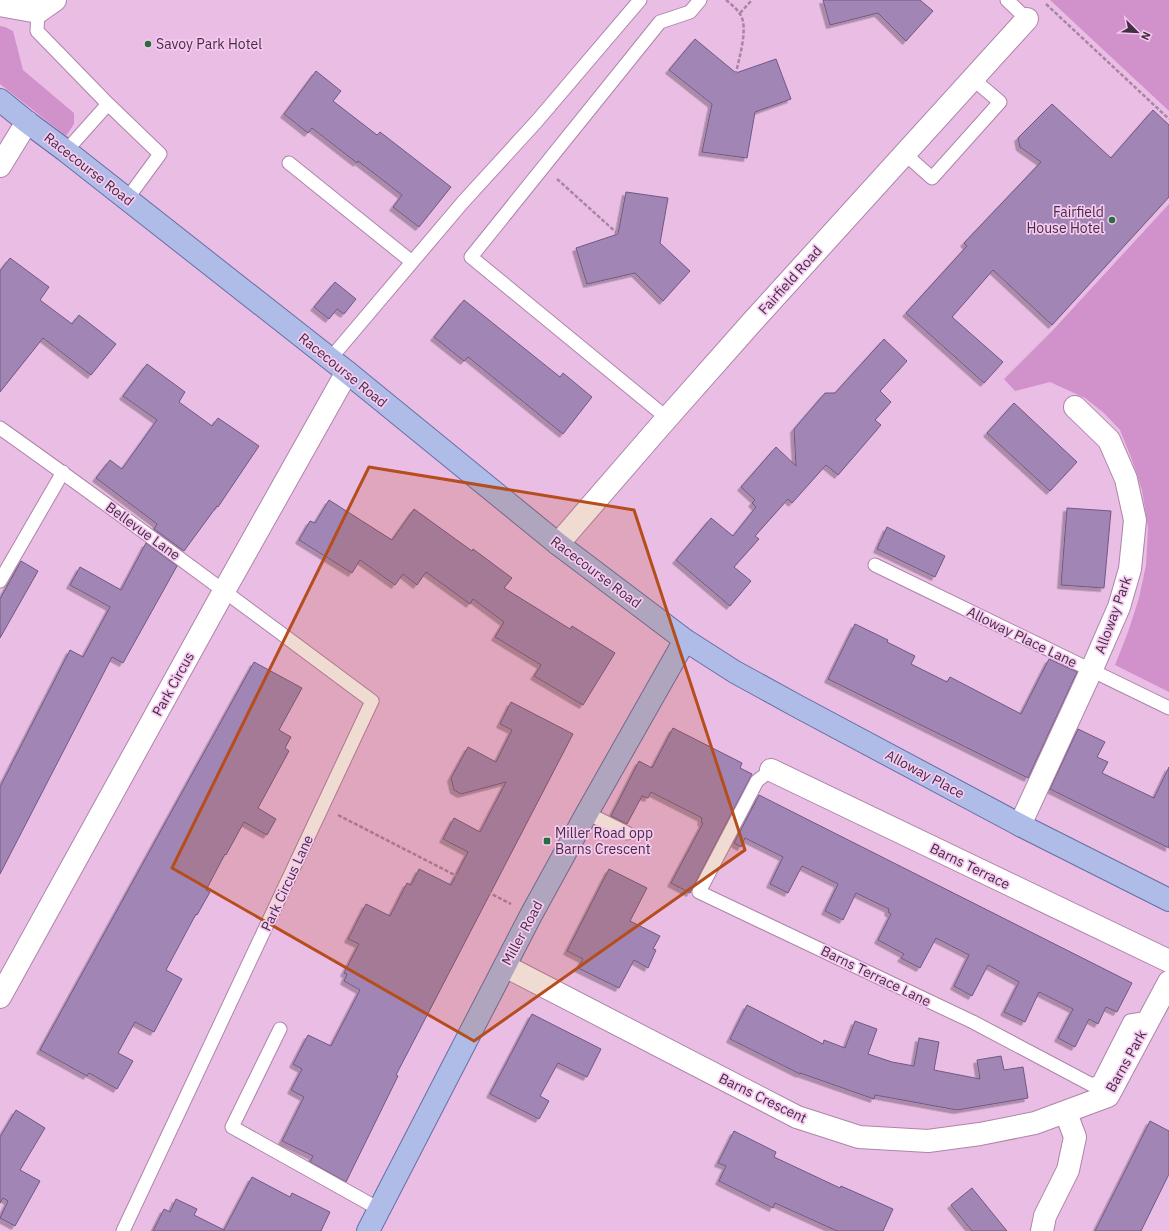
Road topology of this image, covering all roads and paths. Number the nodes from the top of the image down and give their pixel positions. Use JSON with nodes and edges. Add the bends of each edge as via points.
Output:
{"nodes":[{"id":1,"x":640,"y":0,"type":"edge"},
{"id":2,"x":700,"y":0,"type":"edge"},
{"id":3,"x":726,"y":0,"type":"edge"},
{"id":4,"x":752,"y":0,"type":"edge"},
{"id":5,"x":1007,"y":0,"type":"edge"},
{"id":6,"x":1044,"y":3,"type":"dead end"},
{"id":7,"x":0,"y":5,"type":"edge"},
{"id":8,"x":47,"y":6,"type":"edge"},
{"id":9,"x":740,"y":13,"type":"junction"},
{"id":10,"x":1027,"y":19,"type":"joint"},
{"id":11,"x":736,"y":74,"type":"dead end"},
{"id":12,"x":973,"y":79,"type":"junction"},
{"id":13,"x":0,"y":100,"type":"edge"},
{"id":14,"x":108,"y":104,"type":"junction"},
{"id":15,"x":1169,"y":119,"type":"edge"},
{"id":16,"x":27,"y":122,"type":"junction"},
{"id":17,"x":66,"y":151,"type":"junction"},
{"id":18,"x":905,"y":154,"type":"junction"},
{"id":19,"x":289,"y":163,"type":"dead end"},
{"id":20,"x":0,"y":166,"type":"edge"},
{"id":21,"x":543,"y":167,"type":"junction"},
{"id":22,"x":127,"y":199,"type":"junction"},
{"id":23,"x":618,"y":234,"type":"dead end"},
{"id":24,"x":412,"y":262,"type":"junction"},
{"id":25,"x":338,"y":365,"type":"junction"},
{"id":26,"x":1075,"y":407,"type":"dead end"},
{"id":27,"x":667,"y":418,"type":"junction"},
{"id":28,"x":0,"y":428,"type":"edge"},
{"id":29,"x":63,"y":472,"type":"junction"},
{"id":30,"x":558,"y":544,"type":"junction"},
{"id":31,"x":875,"y":565,"type":"dead end"},
{"id":32,"x":0,"y":581,"type":"edge"},
{"id":33,"x":224,"y":591,"type":"junction"},
{"id":34,"x":685,"y":640,"type":"junction"},
{"id":35,"x":1091,"y":671,"type":"junction"},
{"id":36,"x":1169,"y":708,"type":"edge"},
{"id":37,"x":771,"y":770,"type":"joint"},
{"id":38,"x":322,"y":807,"type":"junction"},
{"id":39,"x":587,"y":813,"type":"junction"},
{"id":40,"x":1020,"y":825,"type":"junction"},
{"id":41,"x":627,"y":832,"type":"dead end"},
{"id":42,"x":1169,"y":900,"type":"edge"},
{"id":43,"x":531,"y":914,"type":"junction"},
{"id":44,"x":1169,"y":961,"type":"edge"},
{"id":45,"x":504,"y":966,"type":"junction"},
{"id":46,"x":1169,"y":982,"type":"edge"},
{"id":47,"x":0,"y":997,"type":"edge"},
{"id":48,"x":1149,"y":1018,"type":"junction"},
{"id":49,"x":280,"y":1029,"type":"dead end"},
{"id":50,"x":1066,"y":1112,"type":"junction"},
{"id":51,"x":379,"y":1209,"type":"junction"},
{"id":52,"x":123,"y":1231,"type":"edge"},
{"id":53,"x":368,"y":1231,"type":"edge"},
{"id":54,"x":1042,"y":1231,"type":"edge"}],
"edges":[{"from":1,"to":24,"type":"lane"},
{"from":2,"to":21,"type":"lane","via":[[690,12],[660,22]]},
{"from":3,"to":9,"type":"path"},
{"from":4,"to":9,"type":"path"},
{"from":5,"to":10,"type":"lane"},
{"from":6,"to":15,"type":"path"},
{"from":7,"to":8,"type":"street"},
{"from":8,"to":14,"type":"lane","via":[[37,31]]},
{"from":9,"to":11,"type":"path","via":[[744,21],[744,30]]},
{"from":10,"to":12,"type":"street","name":"Fairfield Road"},
{"from":12,"to":18,"type":"street","name":"Fairfield Road"},
{"from":12,"to":18,"type":"lane","via":[[1000,102],[932,178]]},
{"from":13,"to":16,"type":"main road","name":"Racecourse Road"},
{"from":14,"to":17,"type":"lane"},
{"from":14,"to":22,"type":"lane","via":[[160,154]]},
{"from":16,"to":17,"type":"main road","name":"Racecourse Road"},
{"from":16,"to":20,"type":"street"},
{"from":17,"to":22,"type":"main road","name":"Racecourse Road"},
{"from":18,"to":27,"type":"street","name":"Fairfield Road"},
{"from":19,"to":24,"type":"lane"},
{"from":21,"to":23,"type":"path"},
{"from":21,"to":27,"type":"lane","via":[[471,257]]},
{"from":22,"to":25,"type":"main road","name":"Racecourse Road"},
{"from":24,"to":25,"type":"lane"},
{"from":25,"to":30,"type":"main road","name":"Racecourse Road"},
{"from":25,"to":33,"type":"street","name":"Park Circus"},
{"from":26,"to":35,"type":"street","name":"Alloway Park","via":[[1110,440],[1126,479],[1135,520],[1130,569],[1119,607]]},
{"from":27,"to":30,"type":"street","name":"Fairfield Road"},
{"from":28,"to":29,"type":"lane","name":"Bellevue Lane"},
{"from":29,"to":32,"type":"lane"},
{"from":29,"to":33,"type":"lane","name":"Bellevue Lane"},
{"from":30,"to":34,"type":"main road","name":"Racecourse Road"},
{"from":31,"to":35,"type":"lane","name":"Alloway Place Lane"},
{"from":33,"to":38,"type":"lane","name":"Park Circus Lane","via":[[372,702]]},
{"from":33,"to":47,"type":"street","name":"Park Circus"},
{"from":34,"to":39,"type":"main road","name":"Miller Road"},
{"from":34,"to":40,"type":"main road","name":"Alloway Place","via":[[735,672]]},
{"from":35,"to":36,"type":"lane","name":"Alloway Place Lane"},
{"from":35,"to":40,"type":"street","name":"Alloway Park"},
{"from":37,"to":44,"type":"street","name":"Barns Terrace"},
{"from":37,"to":48,"type":"lane","name":"Barns Terrace Lane","via":[[757,780],[699,892],[973,1022],[1092,1086],[1099,1082],[1130,1021]]},
{"from":38,"to":43,"type":"path"},
{"from":38,"to":52,"type":"lane","name":"Park Circus Lane"},
{"from":39,"to":41,"type":"lane"},
{"from":39,"to":43,"type":"main road","name":"Miller Road"},
{"from":40,"to":42,"type":"main road","name":"Alloway Place"},
{"from":43,"to":45,"type":"main road","name":"Miller Road"},
{"from":45,"to":50,"type":"street","name":"Barns Crescent","via":[[797,1117],[859,1137],[928,1141],[1035,1123]]},
{"from":45,"to":51,"type":"main road","name":"Miller Road"},
{"from":46,"to":48,"type":"street","name":"Barns Park"},
{"from":48,"to":50,"type":"street","name":"Barns Park","via":[[1108,1096]]},
{"from":49,"to":51,"type":"lane","via":[[232,1127]]},
{"from":50,"to":54,"type":"street","via":[[1075,1137],[1068,1170],[1046,1216]]},
{"from":51,"to":53,"type":"main road","name":"Miller Road"}]}
